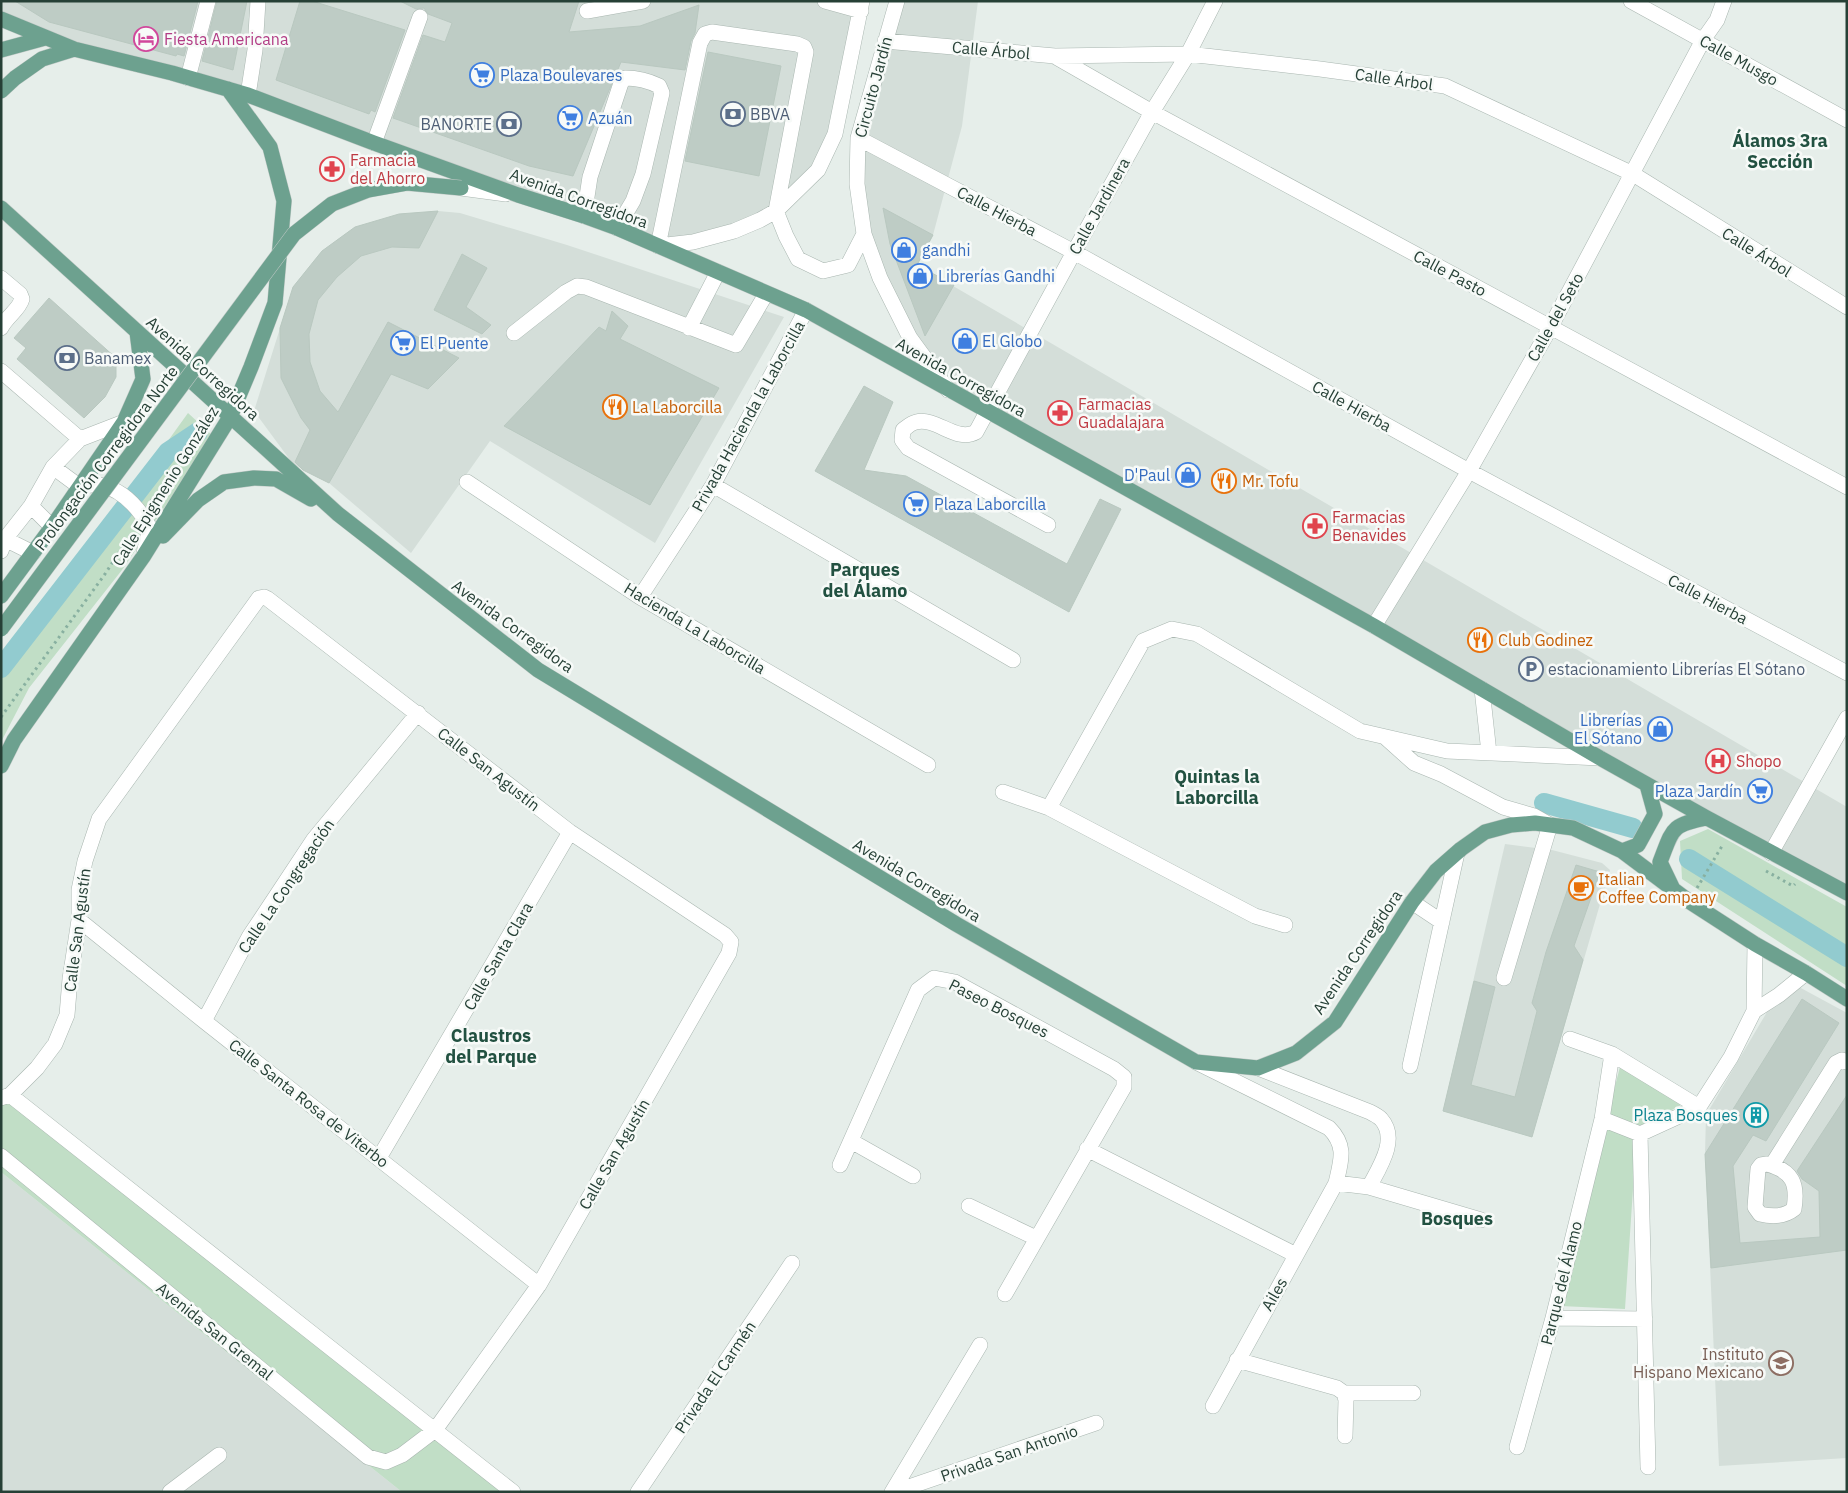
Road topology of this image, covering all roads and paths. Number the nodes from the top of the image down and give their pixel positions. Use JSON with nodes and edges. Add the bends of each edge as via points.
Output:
{"nodes":[{"id":1,"x":208,"y":1,"type":"edge"},
{"id":2,"x":258,"y":1,"type":"edge"},
{"id":3,"x":643,"y":1,"type":"edge"},
{"id":4,"x":825,"y":1,"type":"edge"},
{"id":5,"x":897,"y":1,"type":"edge"},
{"id":6,"x":1215,"y":1,"type":"edge"},
{"id":7,"x":1631,"y":1,"type":"edge"},
{"id":8,"x":1724,"y":1,"type":"edge"},
{"id":9,"x":861,"y":10,"type":"edge"},
{"id":10,"x":587,"y":11,"type":"dead end"},
{"id":11,"x":420,"y":16,"type":"dead end"},
{"id":12,"x":1,"y":19,"type":"edge"},
{"id":13,"x":45,"y":38,"type":"junction"},
{"id":14,"x":1703,"y":40,"type":"junction"},
{"id":15,"x":885,"y":41,"type":"junction"},
{"id":16,"x":74,"y":49,"type":"junction"},
{"id":17,"x":1,"y":50,"type":"edge"},
{"id":18,"x":1188,"y":54,"type":"junction"},
{"id":19,"x":1055,"y":56,"type":"junction"},
{"id":20,"x":188,"y":78,"type":"junction"},
{"id":21,"x":228,"y":89,"type":"junction"},
{"id":22,"x":1,"y":92,"type":"edge"},
{"id":23,"x":248,"y":95,"type":"junction"},
{"id":24,"x":1152,"y":112,"type":"junction"},
{"id":25,"x":1847,"y":120,"type":"edge"},
{"id":26,"x":858,"y":138,"type":"junction"},
{"id":27,"x":374,"y":143,"type":"junction"},
{"id":28,"x":1633,"y":174,"type":"junction"},
{"id":29,"x":461,"y":188,"type":"joint"},
{"id":30,"x":518,"y":195,"type":"junction"},
{"id":31,"x":1,"y":208,"type":"edge"},
{"id":32,"x":776,"y":211,"type":"junction"},
{"id":33,"x":584,"y":216,"type":"junction"},
{"id":34,"x":617,"y":228,"type":"junction"},
{"id":35,"x":864,"y":234,"type":"junction"},
{"id":36,"x":658,"y":246,"type":"junction"},
{"id":37,"x":1074,"y":252,"type":"junction"},
{"id":38,"x":718,"y":272,"type":"junction"},
{"id":39,"x":1,"y":278,"type":"edge"},
{"id":40,"x":766,"y":294,"type":"junction"},
{"id":41,"x":1847,"y":307,"type":"edge"},
{"id":42,"x":806,"y":310,"type":"junction"},
{"id":43,"x":1,"y":328,"type":"edge"},
{"id":44,"x":689,"y":328,"type":"junction"},
{"id":45,"x":1550,"y":328,"type":"junction"},
{"id":46,"x":137,"y":332,"type":"junction"},
{"id":47,"x":514,"y":333,"type":"dead end"},
{"id":48,"x":1,"y":370,"type":"edge"},
{"id":49,"x":949,"y":391,"type":"junction"},
{"id":50,"x":986,"y":412,"type":"junction"},
{"id":51,"x":230,"y":417,"type":"junction"},
{"id":52,"x":124,"y":422,"type":"junction"},
{"id":53,"x":80,"y":439,"type":"junction"},
{"id":54,"x":53,"y":467,"type":"junction"},
{"id":55,"x":1469,"y":471,"type":"junction"},
{"id":56,"x":467,"y":482,"type":"dead end"},
{"id":57,"x":713,"y":484,"type":"junction"},
{"id":58,"x":80,"y":487,"type":"junction"},
{"id":59,"x":1847,"y":487,"type":"edge"},
{"id":60,"x":31,"y":506,"type":"junction"},
{"id":61,"x":141,"y":511,"type":"junction"},
{"id":62,"x":338,"y":514,"type":"junction"},
{"id":63,"x":1048,"y":525,"type":"dead end"},
{"id":64,"x":52,"y":527,"type":"junction"},
{"id":65,"x":3,"y":545,"type":"edge"},
{"id":66,"x":33,"y":554,"type":"junction"},
{"id":67,"x":143,"y":557,"type":"junction"},
{"id":68,"x":1,"y":596,"type":"edge"},
{"id":69,"x":640,"y":597,"type":"junction"},
{"id":70,"x":1374,"y":626,"type":"junction"},
{"id":71,"x":1,"y":629,"type":"edge"},
{"id":72,"x":1013,"y":660,"type":"dead end"},
{"id":73,"x":1847,"y":673,"type":"edge"},
{"id":74,"x":1482,"y":689,"type":"junction"},
{"id":75,"x":418,"y":713,"type":"junction"},
{"id":76,"x":1,"y":717,"type":"edge"},
{"id":77,"x":1847,"y":718,"type":"edge"},
{"id":78,"x":1385,"y":737,"type":"junction"},
{"id":79,"x":1488,"y":753,"type":"junction"},
{"id":80,"x":1600,"y":758,"type":"junction"},
{"id":81,"x":928,"y":765,"type":"dead end"},
{"id":82,"x":1,"y":766,"type":"edge"},
{"id":83,"x":1647,"y":785,"type":"junction"},
{"id":84,"x":1003,"y":792,"type":"dead end"},
{"id":85,"x":1049,"y":808,"type":"junction"},
{"id":86,"x":1707,"y":818,"type":"junction"},
{"id":87,"x":1550,"y":825,"type":"junction"},
{"id":88,"x":570,"y":832,"type":"junction"},
{"id":89,"x":1622,"y":851,"type":"junction"},
{"id":90,"x":1457,"y":853,"type":"junction"},
{"id":91,"x":1771,"y":853,"type":"junction"},
{"id":92,"x":1716,"y":854,"type":"dead end"},
{"id":93,"x":1700,"y":884,"type":"dead end"},
{"id":94,"x":1673,"y":890,"type":"junction"},
{"id":95,"x":1847,"y":893,"type":"edge"},
{"id":96,"x":1412,"y":902,"type":"junction"},
{"id":97,"x":79,"y":920,"type":"junction"},
{"id":98,"x":1442,"y":922,"type":"junction"},
{"id":99,"x":1285,"y":924,"type":"dead end"},
{"id":100,"x":1755,"y":944,"type":"junction"},
{"id":101,"x":1806,"y":973,"type":"junction"},
{"id":102,"x":1504,"y":978,"type":"dead end"},
{"id":103,"x":1847,"y":999,"type":"edge"},
{"id":104,"x":1754,"y":1012,"type":"junction"},
{"id":105,"x":204,"y":1021,"type":"junction"},
{"id":106,"x":1570,"y":1039,"type":"dead end"},
{"id":107,"x":1612,"y":1054,"type":"junction"},
{"id":108,"x":1196,"y":1062,"type":"junction"},
{"id":109,"x":1847,"y":1062,"type":"edge"},
{"id":110,"x":1410,"y":1066,"type":"dead end"},
{"id":111,"x":1258,"y":1068,"type":"junction"},
{"id":112,"x":1291,"y":1080,"type":"junction"},
{"id":113,"x":6,"y":1096,"type":"edge"},
{"id":114,"x":1274,"y":1101,"type":"junction"},
{"id":115,"x":1699,"y":1107,"type":"junction"},
{"id":116,"x":1602,"y":1119,"type":"junction"},
{"id":117,"x":1640,"y":1134,"type":"junction"},
{"id":118,"x":851,"y":1141,"type":"junction"},
{"id":119,"x":1087,"y":1149,"type":"junction"},
{"id":120,"x":1,"y":1156,"type":"edge"},
{"id":121,"x":379,"y":1158,"type":"junction"},
{"id":122,"x":1772,"y":1165,"type":"dead end"},
{"id":123,"x":840,"y":1166,"type":"dead end"},
{"id":124,"x":913,"y":1176,"type":"dead end"},
{"id":125,"x":1336,"y":1183,"type":"junction"},
{"id":126,"x":1369,"y":1187,"type":"junction"},
{"id":127,"x":969,"y":1206,"type":"dead end"},
{"id":128,"x":1481,"y":1220,"type":"dead end"},
{"id":129,"x":1036,"y":1238,"type":"junction"},
{"id":130,"x":1296,"y":1255,"type":"junction"},
{"id":131,"x":792,"y":1263,"type":"dead end"},
{"id":132,"x":539,"y":1285,"type":"junction"},
{"id":133,"x":1005,"y":1294,"type":"dead end"},
{"id":134,"x":1553,"y":1318,"type":"junction"},
{"id":135,"x":1645,"y":1319,"type":"junction"},
{"id":136,"x":980,"y":1345,"type":"dead end"},
{"id":137,"x":1237,"y":1360,"type":"junction"},
{"id":138,"x":1344,"y":1393,"type":"junction"},
{"id":139,"x":1414,"y":1393,"type":"dead end"},
{"id":140,"x":1212,"y":1406,"type":"dead end"},
{"id":141,"x":1096,"y":1423,"type":"dead end"},
{"id":142,"x":435,"y":1430,"type":"junction"},
{"id":143,"x":1345,"y":1436,"type":"dead end"},
{"id":144,"x":1517,"y":1447,"type":"dead end"},
{"id":145,"x":218,"y":1455,"type":"dead end"},
{"id":146,"x":1648,"y":1467,"type":"dead end"},
{"id":147,"x":170,"y":1492,"type":"edge"},
{"id":148,"x":514,"y":1492,"type":"edge"},
{"id":149,"x":638,"y":1492,"type":"edge"},
{"id":150,"x":893,"y":1492,"type":"edge"}],
"edges":[{"from":1,"to":20,"type":"street"},
{"from":2,"to":23,"type":"street"},
{"from":3,"to":10,"type":"street"},
{"from":4,"to":9,"type":"street"},
{"from":5,"to":15,"type":"street","name":"Circuito Jardín"},
{"from":6,"to":18,"type":"street","name":"Calle Jardinera"},
{"from":7,"to":14,"type":"street","name":"Calle Musgo"},
{"from":8,"to":14,"type":"street","name":"Calle del Seto","via":[[1717,20]]},
{"from":9,"to":32,"type":"street","name":"Circuito Jardín","via":[[835,134],[818,170]]},
{"from":11,"to":27,"type":"street"},
{"from":12,"to":13,"type":"main road","name":"Avenida Corregidora"},
{"from":13,"to":16,"type":"main road","name":"Avenida Corregidora"},
{"from":13,"to":17,"type":"main road"},
{"from":14,"to":25,"type":"street","name":"Calle Musgo"},
{"from":14,"to":28,"type":"street","name":"Calle del Seto"},
{"from":15,"to":19,"type":"street","name":"Calle Árbol"},
{"from":15,"to":26,"type":"street","name":"Circuito Jardín"},
{"from":16,"to":20,"type":"main road","name":"Avenida Corregidora"},
{"from":16,"to":22,"type":"main road","via":[[42,59]]},
{"from":18,"to":19,"type":"street","name":"Calle Árbol"},
{"from":18,"to":24,"type":"street","name":"Calle Jardinera"},
{"from":18,"to":28,"type":"street","name":"Calle Árbol","via":[[1445,86]]},
{"from":19,"to":24,"type":"street","name":"Calle Pasto"},
{"from":20,"to":21,"type":"main road","name":"Avenida Corregidora"},
{"from":21,"to":23,"type":"main road","name":"Avenida Corregidora"},
{"from":21,"to":51,"type":"main road","name":"Calle Epigmenio González","via":[[270,147],[284,201],[275,303]]},
{"from":23,"to":27,"type":"main road","name":"Avenida Corregidora"},
{"from":24,"to":37,"type":"street","name":"Calle Jardinera"},
{"from":24,"to":45,"type":"street","name":"Calle Pasto"},
{"from":26,"to":35,"type":"street","name":"Circuito Jardín","via":[[857,184]]},
{"from":26,"to":37,"type":"street","name":"Calle Hierba"},
{"from":27,"to":30,"type":"main road","name":"Avenida Corregidora"},
{"from":28,"to":41,"type":"street","name":"Calle Árbol"},
{"from":28,"to":45,"type":"street","name":"Calle del Seto"},
{"from":29,"to":30,"type":"street","name":"Prolongación Corregidora Norte"},
{"from":29,"to":71,"type":"main road","name":"Prolongación Corregidora Norte","bridge":true,"via":[[407,182],[368,190],[332,204],[294,234]]},
{"from":30,"to":33,"type":"main road","name":"Avenida Corregidora"},
{"from":31,"to":46,"type":"main road","name":"Avenida Corregidora"},
{"from":32,"to":35,"type":"street","via":[[798,259],[823,271],[848,265]]},
{"from":32,"to":36,"type":"street","name":"Circuito Jardín","via":[[734,230],[693,242]]},
{"from":32,"to":36,"type":"street","via":[[806,52],[804,47],[712,32],[705,34],[700,43]]},
{"from":33,"to":34,"type":"main road","name":"Avenida Corregidora"},
{"from":33,"to":34,"type":"street","via":[[590,177],[621,83],[629,78],[654,84],[662,93],[643,174],[633,201]]},
{"from":34,"to":36,"type":"main road","name":"Avenida Corregidora"},
{"from":35,"to":49,"type":"street","name":"Circuito Jardín","via":[[880,278],[910,338]]},
{"from":36,"to":38,"type":"main road","name":"Avenida Corregidora"},
{"from":37,"to":50,"type":"street","name":"Calle Jardinera"},
{"from":37,"to":55,"type":"street","name":"Calle Hierba"},
{"from":38,"to":40,"type":"main road","name":"Avenida Corregidora"},
{"from":38,"to":44,"type":"street"},
{"from":39,"to":43,"type":"street","via":[[22,299]]},
{"from":40,"to":42,"type":"main road","name":"Avenida Corregidora"},
{"from":40,"to":44,"type":"street","via":[[736,345]]},
{"from":42,"to":49,"type":"main road","name":"Avenida Corregidora"},
{"from":42,"to":57,"type":"street","name":"Privada Hacienda la Laborcilla"},
{"from":44,"to":47,"type":"street","via":[[577,286]]},
{"from":45,"to":55,"type":"street","name":"Calle del Seto"},
{"from":45,"to":59,"type":"street","name":"Calle Pasto"},
{"from":46,"to":51,"type":"main road","name":"Avenida Corregidora"},
{"from":46,"to":52,"type":"main road","via":[[143,380]]},
{"from":48,"to":53,"type":"street"},
{"from":49,"to":50,"type":"main road","name":"Avenida Corregidora"},
{"from":50,"to":63,"type":"street","name":"Calle Jardinera","via":[[976,432],[970,435],[925,421],[914,422],[903,430],[902,440],[908,448]]},
{"from":50,"to":70,"type":"main road","name":"Avenida Corregidora"},
{"from":51,"to":62,"type":"main road","name":"Avenida Corregidora"},
{"from":51,"to":67,"type":"main road","name":"Calle Epigmenio González"},
{"from":52,"to":53,"type":"street"},
{"from":52,"to":58,"type":"main road"},
{"from":53,"to":54,"type":"street"},
{"from":54,"to":58,"type":"street"},
{"from":54,"to":60,"type":"street"},
{"from":55,"to":70,"type":"street","name":"Calle del Seto"},
{"from":55,"to":73,"type":"street","name":"Calle Hierba"},
{"from":56,"to":69,"type":"street","name":"Hacienda La Laborcilla"},
{"from":57,"to":69,"type":"street","name":"Privada Hacienda la Laborcilla"},
{"from":57,"to":72,"type":"street"},
{"from":58,"to":61,"type":"street","via":[[98,485],[117,491]]},
{"from":58,"to":64,"type":"main road"},
{"from":60,"to":64,"type":"street"},
{"from":60,"to":65,"type":"street"},
{"from":61,"to":67,"type":"street","via":[[150,528]]},
{"from":61,"to":76,"type":"path","via":[[105,574]]},
{"from":62,"to":67,"type":"main road","via":[[276,479],[224,482],[198,500]]},
{"from":62,"to":108,"type":"main road","name":"Avenida Corregidora","via":[[538,670],[956,924]]},
{"from":64,"to":66,"type":"main road"},
{"from":65,"to":66,"type":"street"},
{"from":66,"to":68,"type":"main road"},
{"from":67,"to":82,"type":"main road","name":"Calle Epigmenio González","via":[[14,740]]},
{"from":69,"to":81,"type":"street","name":"Hacienda La Laborcilla"},
{"from":70,"to":74,"type":"main road","name":"Avenida Corregidora"},
{"from":74,"to":79,"type":"street"},
{"from":74,"to":80,"type":"main road","name":"Avenida Corregidora"},
{"from":75,"to":88,"type":"street","name":"Calle San Agustín"},
{"from":75,"to":97,"type":"street","name":"Calle San Agustín","via":[[268,599],[258,598],[100,819],[81,880]]},
{"from":75,"to":105,"type":"street","name":"Calle La Congregación","via":[[314,839],[249,936]]},
{"from":77,"to":91,"type":"street"},
{"from":78,"to":79,"type":"street","via":[[1447,751]]},
{"from":78,"to":85,"type":"street","via":[[1360,731],[1197,634],[1172,629],[1143,641]]},
{"from":78,"to":87,"type":"street","via":[[1414,763],[1503,807],[1534,816]]},
{"from":79,"to":80,"type":"street"},
{"from":80,"to":83,"type":"main road","name":"Avenida Corregidora"},
{"from":83,"to":86,"type":"main road","name":"Avenida Corregidora"},
{"from":83,"to":89,"type":"main road","via":[[1655,814],[1638,844]]},
{"from":84,"to":85,"type":"street"},
{"from":85,"to":99,"type":"street","via":[[1255,916]]},
{"from":86,"to":91,"type":"main road","name":"Avenida Corregidora"},
{"from":86,"to":94,"type":"main road","via":[[1684,822],[1672,832],[1660,862]]},
{"from":87,"to":89,"type":"main road","name":"Avenida Corregidora","via":[[1573,828]]},
{"from":87,"to":90,"type":"main road","name":"Avenida Corregidora","via":[[1511,825],[1485,832]]},
{"from":87,"to":102,"type":"street"},
{"from":88,"to":121,"type":"street","name":"Calle Santa Clara"},
{"from":88,"to":132,"type":"street","name":"Calle San Agustín","via":[[732,942],[729,953]]},
{"from":89,"to":94,"type":"main road","name":"Avenida Corregidora"},
{"from":90,"to":96,"type":"main road","name":"Avenida Corregidora","via":[[1436,871]]},
{"from":90,"to":98,"type":"street"},
{"from":91,"to":95,"type":"main road","name":"Avenida Corregidora"},
{"from":92,"to":93,"type":"path"},
{"from":94,"to":100,"type":"main road","name":"Avenida Corregidora"},
{"from":96,"to":98,"type":"street"},
{"from":96,"to":111,"type":"main road","name":"Avenida Corregidora","via":[[1335,1022],[1296,1053]]},
{"from":97,"to":105,"type":"street","name":"Calle Santa Rosa de Viterbo"},
{"from":97,"to":113,"type":"street","name":"Calle San Agustín","via":[[67,1015],[55,1044],[37,1068]]},
{"from":98,"to":110,"type":"street"},
{"from":100,"to":101,"type":"main road","name":"Avenida Corregidora"},
{"from":100,"to":104,"type":"street"},
{"from":101,"to":103,"type":"main road","name":"Avenida Corregidora"},
{"from":101,"to":104,"type":"street"},
{"from":104,"to":115,"type":"street","via":[[1731,1057]]},
{"from":105,"to":121,"type":"street","name":"Calle Santa Rosa de Viterbo"},
{"from":106,"to":107,"type":"street"},
{"from":107,"to":115,"type":"street"},
{"from":107,"to":116,"type":"street","name":"Parque del Álamo"},
{"from":108,"to":111,"type":"main road","name":"Avenida Corregidora"},
{"from":108,"to":114,"type":"street","name":"Ailes"},
{"from":109,"to":122,"type":"street","via":[[1836,1063]]},
{"from":111,"to":112,"type":"street"},
{"from":112,"to":114,"type":"street"},
{"from":112,"to":126,"type":"street","via":[[1381,1119],[1387,1130],[1388,1144]]},
{"from":113,"to":142,"type":"street"},
{"from":114,"to":125,"type":"street","name":"Ailes","via":[[1330,1128],[1337,1136],[1341,1163]]},
{"from":115,"to":117,"type":"street"},
{"from":116,"to":117,"type":"street"},
{"from":116,"to":134,"type":"street","name":"Parque del Álamo"},
{"from":117,"to":135,"type":"street"},
{"from":118,"to":119,"type":"street","name":"Paseo Bosques","via":[[918,990],[934,978],[955,982],[1124,1077],[1124,1087]]},
{"from":118,"to":123,"type":"street","name":"Paseo Bosques"},
{"from":118,"to":124,"type":"street"},
{"from":119,"to":129,"type":"street","name":"Paseo Bosques"},
{"from":119,"to":130,"type":"street"},
{"from":120,"to":142,"type":"street","name":"Avenida San Gremal","via":[[368,1458],[386,1462],[402,1455]]},
{"from":121,"to":132,"type":"street","name":"Calle Santa Rosa de Viterbo"},
{"from":125,"to":126,"type":"street"},
{"from":125,"to":130,"type":"street","name":"Ailes"},
{"from":126,"to":128,"type":"street"},
{"from":127,"to":129,"type":"street"},
{"from":129,"to":133,"type":"street","name":"Paseo Bosques"},
{"from":130,"to":137,"type":"street","name":"Ailes"},
{"from":131,"to":149,"type":"street","name":"Privada El Carmén"},
{"from":132,"to":142,"type":"street","name":"Calle San Agustín"},
{"from":134,"to":135,"type":"street"},
{"from":134,"to":144,"type":"street","name":"Parque del Álamo"},
{"from":135,"to":146,"type":"street"},
{"from":136,"to":150,"type":"street","name":"Privada San Antonio"},
{"from":137,"to":138,"type":"street","via":[[1337,1388]]},
{"from":137,"to":140,"type":"street","name":"Ailes"},
{"from":138,"to":139,"type":"street"},
{"from":138,"to":143,"type":"street"},
{"from":141,"to":150,"type":"street","name":"Privada San Antonio"},
{"from":142,"to":148,"type":"street"},
{"from":145,"to":147,"type":"street"}]}
